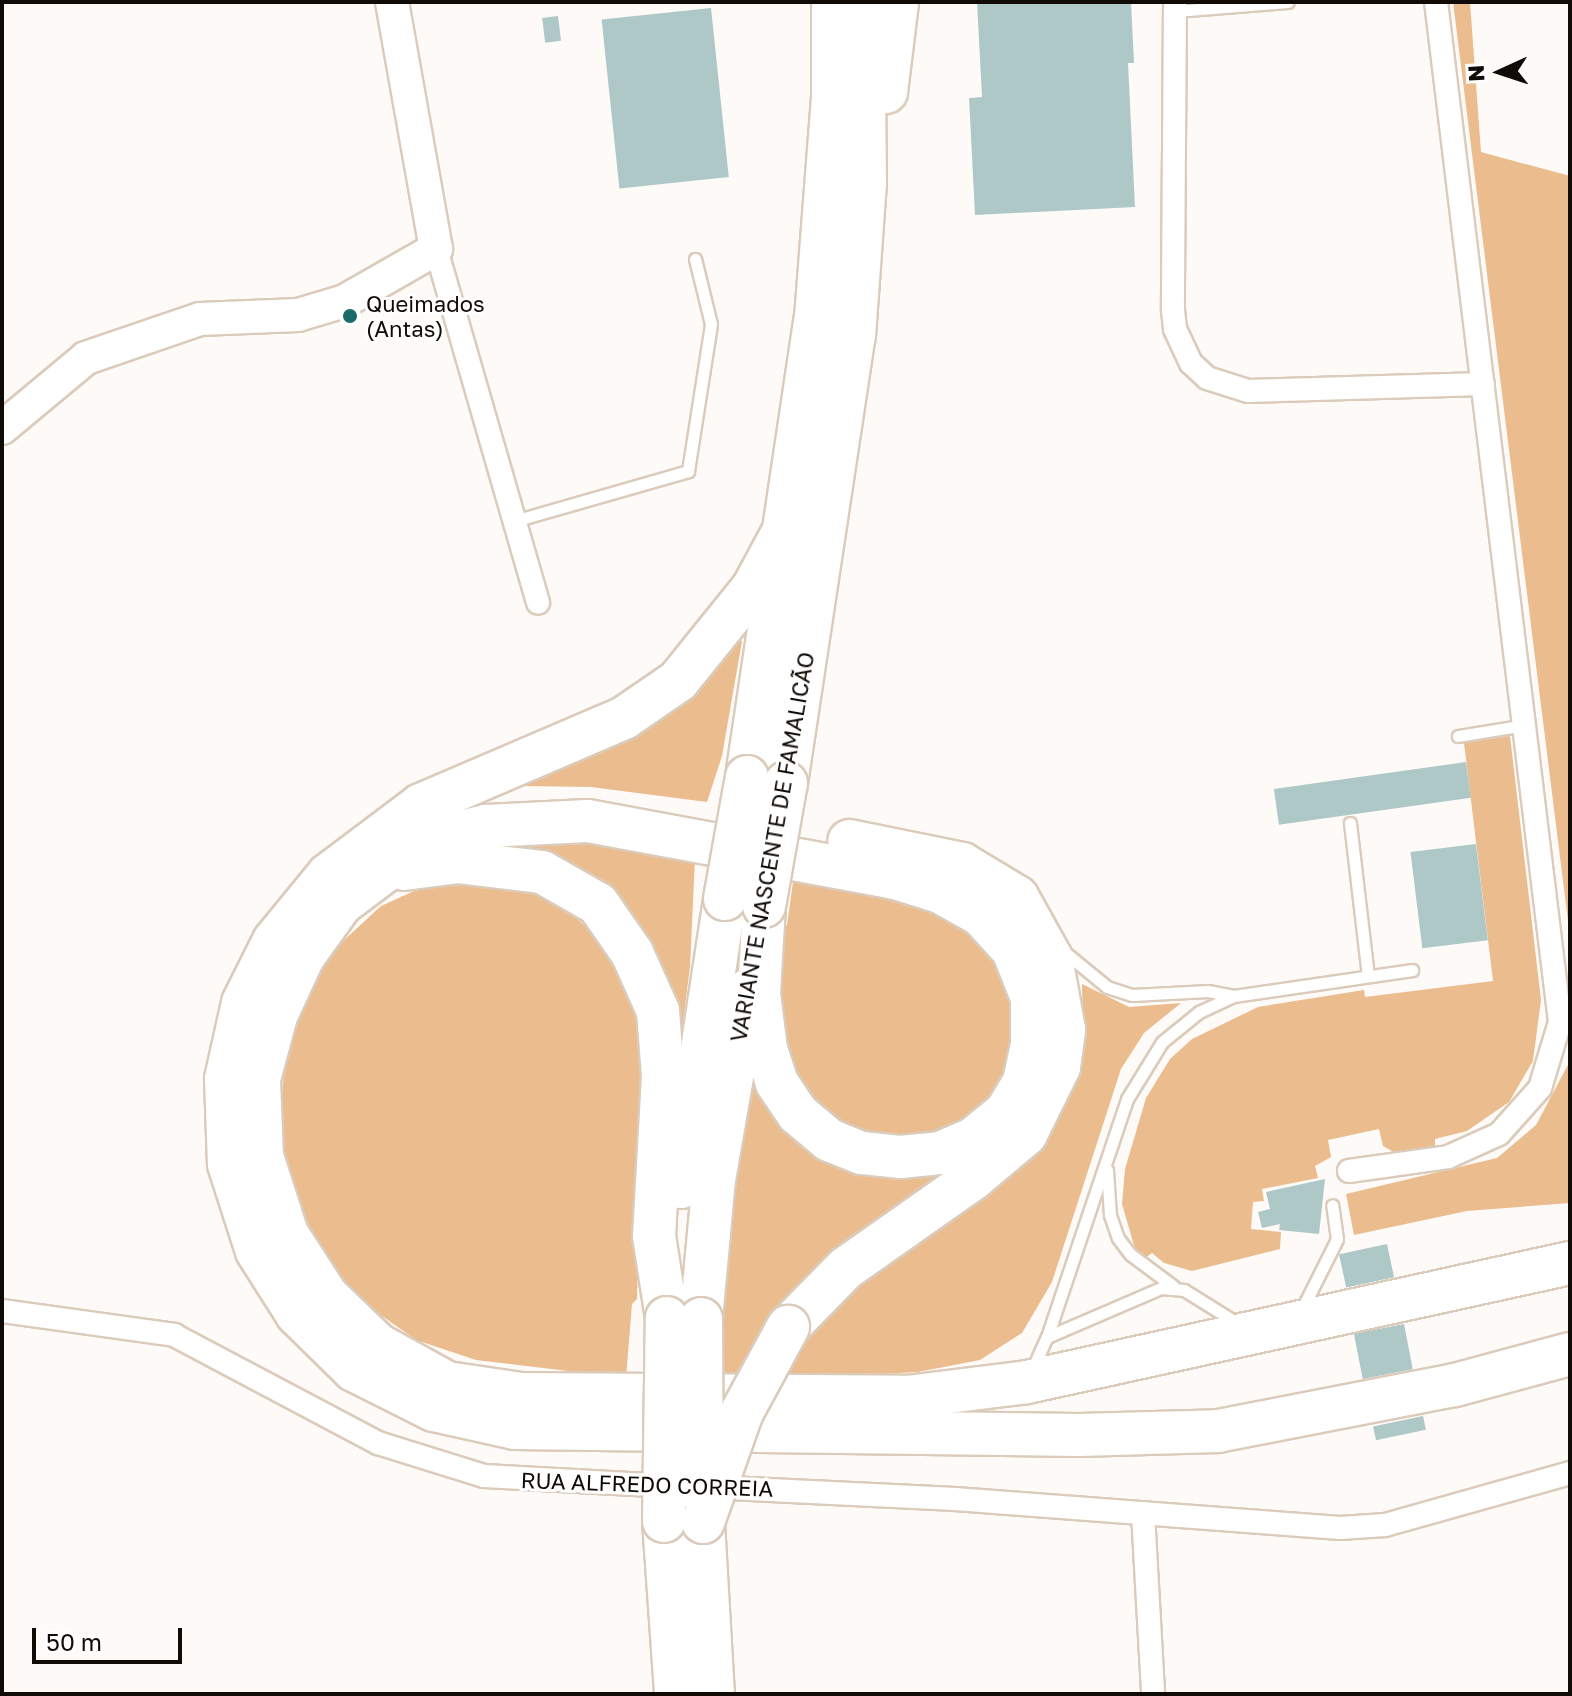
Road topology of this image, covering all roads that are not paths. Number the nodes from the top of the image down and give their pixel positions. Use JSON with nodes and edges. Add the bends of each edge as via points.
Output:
{"nodes":[{"id":1,"x":392,"y":2,"type":"edge"},
{"id":2,"x":803,"y":2,"type":"edge"},
{"id":3,"x":833,"y":2,"type":"edge"},
{"id":4,"x":863,"y":2,"type":"edge"},
{"id":5,"x":897,"y":2,"type":"edge"},
{"id":6,"x":1288,"y":2,"type":"edge"},
{"id":7,"x":1436,"y":2,"type":"edge"},
{"id":8,"x":1175,"y":7,"type":"edge"},
{"id":9,"x":826,"y":209,"type":"junction"},
{"id":10,"x":436,"y":249,"type":"junction"},
{"id":11,"x":695,"y":259,"type":"dead end"},
{"id":12,"x":860,"y":276,"type":"junction"},
{"id":13,"x":1483,"y":384,"type":"junction"},
{"id":14,"x":2,"y":428,"type":"edge"},
{"id":15,"x":514,"y":521,"type":"junction"},
{"id":16,"x":788,"y":523,"type":"junction"},
{"id":17,"x":538,"y":603,"type":"dead end"},
{"id":18,"x":1525,"y":725,"type":"junction"},
{"id":19,"x":1458,"y":736,"type":"dead end"},
{"id":20,"x":766,"y":780,"type":"junction"},
{"id":21,"x":1350,"y":823,"type":"dead end"},
{"id":22,"x":369,"y":861,"type":"junction"},
{"id":23,"x":1017,"y":897,"type":"junction"},
{"id":24,"x":745,"y":903,"type":"junction"},
{"id":25,"x":1412,"y":970,"type":"dead end"},
{"id":26,"x":1368,"y":976,"type":"junction"},
{"id":27,"x":1234,"y":996,"type":"junction"},
{"id":28,"x":1109,"y":1151,"type":"junction"},
{"id":29,"x":1349,"y":1171,"type":"dead end"},
{"id":30,"x":1332,"y":1205,"type":"dead end"},
{"id":31,"x":1570,"y":1263,"type":"edge"},
{"id":32,"x":1173,"y":1286,"type":"junction"},
{"id":33,"x":2,"y":1311,"type":"edge"},
{"id":34,"x":684,"y":1318,"type":"junction"},
{"id":35,"x":1294,"y":1320,"type":"junction"},
{"id":36,"x":1248,"y":1330,"type":"junction"},
{"id":37,"x":1047,"y":1337,"type":"junction"},
{"id":38,"x":1570,"y":1354,"type":"edge"},
{"id":39,"x":1027,"y":1382,"type":"junction"},
{"id":40,"x":1570,"y":1473,"type":"edge"},
{"id":41,"x":1143,"y":1513,"type":"junction"},
{"id":42,"x":684,"y":1522,"type":"junction"},
{"id":43,"x":676,"y":1694,"type":"edge"},
{"id":44,"x":713,"y":1694,"type":"edge"},
{"id":45,"x":1153,"y":1694,"type":"edge"}],
"edges":[{"from":1,"to":10,"type":"street"},
{"from":2,"to":9,"type":"highway"},
{"from":3,"to":9,"type":"highway","name":"VARIANTE NASCENTE DE FAMALICÃO"},
{"from":4,"to":12,"type":"highway","name":"VARIANTE NASCENTE DE FAMALICÃO"},
{"from":5,"to":12,"type":"highway"},
{"from":6,"to":8,"type":"lane"},
{"from":7,"to":13,"type":"street"},
{"from":8,"to":13,"type":"street","via":[[1173,310],[1181,348],[1191,363],[1207,378],[1248,391]]},
{"from":9,"to":16,"type":"highway","name":"VARIANTE NASCENTE DE FAMALICÃO"},
{"from":10,"to":14,"type":"street","via":[[345,301],[298,315],[200,319],[86,358]]},
{"from":10,"to":15,"type":"street"},
{"from":11,"to":15,"type":"lane","via":[[711,324],[688,471]]},
{"from":12,"to":20,"type":"highway","name":"VARIANTE NASCENTE DE FAMALICÃO","via":[[839,458]]},
{"from":13,"to":18,"type":"street"},
{"from":15,"to":17,"type":"street"},
{"from":16,"to":20,"type":"highway","name":"VARIANTE NASCENTE DE FAMALICÃO"},
{"from":16,"to":22,"type":"highway","via":[[753,588],[678,681],[624,718],[421,805]]},
{"from":18,"to":19,"type":"lane"},
{"from":18,"to":29,"type":"street","via":[[1560,1002],[1550,1068],[1526,1108],[1485,1142],[1427,1162]]},
{"from":20,"to":24,"type":"highway","name":"VARIANTE NASCENTE DE FAMALICÃO","bridge":true},
{"from":21,"to":26,"type":"lane"},
{"from":22,"to":23,"type":"highway","via":[[502,799],[595,802],[926,854],[962,864]]},
{"from":22,"to":24,"type":"highway","via":[[486,826],[587,821],[895,878],[940,892],[981,915],[1013,950],[1032,998],[1032,1043],[1024,1082],[1006,1112],[973,1139],[940,1153],[862,1153],[829,1140],[798,1114],[777,1083],[766,1049]]},
{"from":22,"to":34,"type":"highway","via":[[457,862],[542,872],[598,904],[632,953],[658,1011],[663,1076],[654,1236]]},
{"from":22,"to":38,"type":"highway","via":[[328,875],[274,941],[243,1003],[226,1079],[229,1164],[257,1251],[297,1314],[354,1370],[434,1410],[515,1428],[1176,1433],[1241,1428],[1336,1410]]},
{"from":22,"to":39,"type":"highway","via":[[303,957],[276,1016],[259,1079],[262,1156],[287,1234],[327,1296],[378,1345],[447,1383],[521,1394],[907,1397]]},
{"from":23,"to":27,"type":"lane","via":[[1062,950],[1107,987],[1132,995],[1208,991]]},
{"from":23,"to":42,"type":"highway","bridge":true,"via":[[1051,958],[1062,997],[1059,1067],[1045,1103],[1026,1134],[1001,1157],[846,1268],[788,1327]]},
{"from":24,"to":34,"type":"highway","name":"VARIANTE NASCENTE DE FAMALICÃO","via":[[682,1178]]},
{"from":25,"to":26,"type":"lane"},
{"from":26,"to":27,"type":"lane"},
{"from":27,"to":28,"type":"lane","via":[[1199,1012],[1162,1042],[1134,1084]]},
{"from":28,"to":32,"type":"lane","via":[[1106,1189],[1118,1238],[1130,1254]]},
{"from":28,"to":37,"type":"lane"},
{"from":30,"to":35,"type":"lane","via":[[1334,1247]]},
{"from":31,"to":35,"type":"highway"},
{"from":32,"to":36,"type":"lane"},
{"from":32,"to":37,"type":"lane","via":[[1117,1304]]},
{"from":33,"to":41,"type":"street","name":"RUA ALFREDO CORREIA","via":[[174,1335],[378,1443],[484,1476]]},
{"from":34,"to":42,"type":"highway","name":"VARIANTE NASCENTE DE FAMALICÃO","bridge":true},
{"from":35,"to":36,"type":"highway"},
{"from":36,"to":39,"type":"highway"},
{"from":37,"to":39,"type":"lane"},
{"from":40,"to":41,"type":"street","name":"RUA ALFREDO CORREIA","via":[[1385,1525],[1340,1528]]},
{"from":41,"to":45,"type":"street"},
{"from":42,"to":43,"type":"highway","name":"VARIANTE NASCENTE DE FAMALICÃO"},
{"from":42,"to":44,"type":"highway","name":"VARIANTE NASCENTE DE FAMALICÃO"}]}
